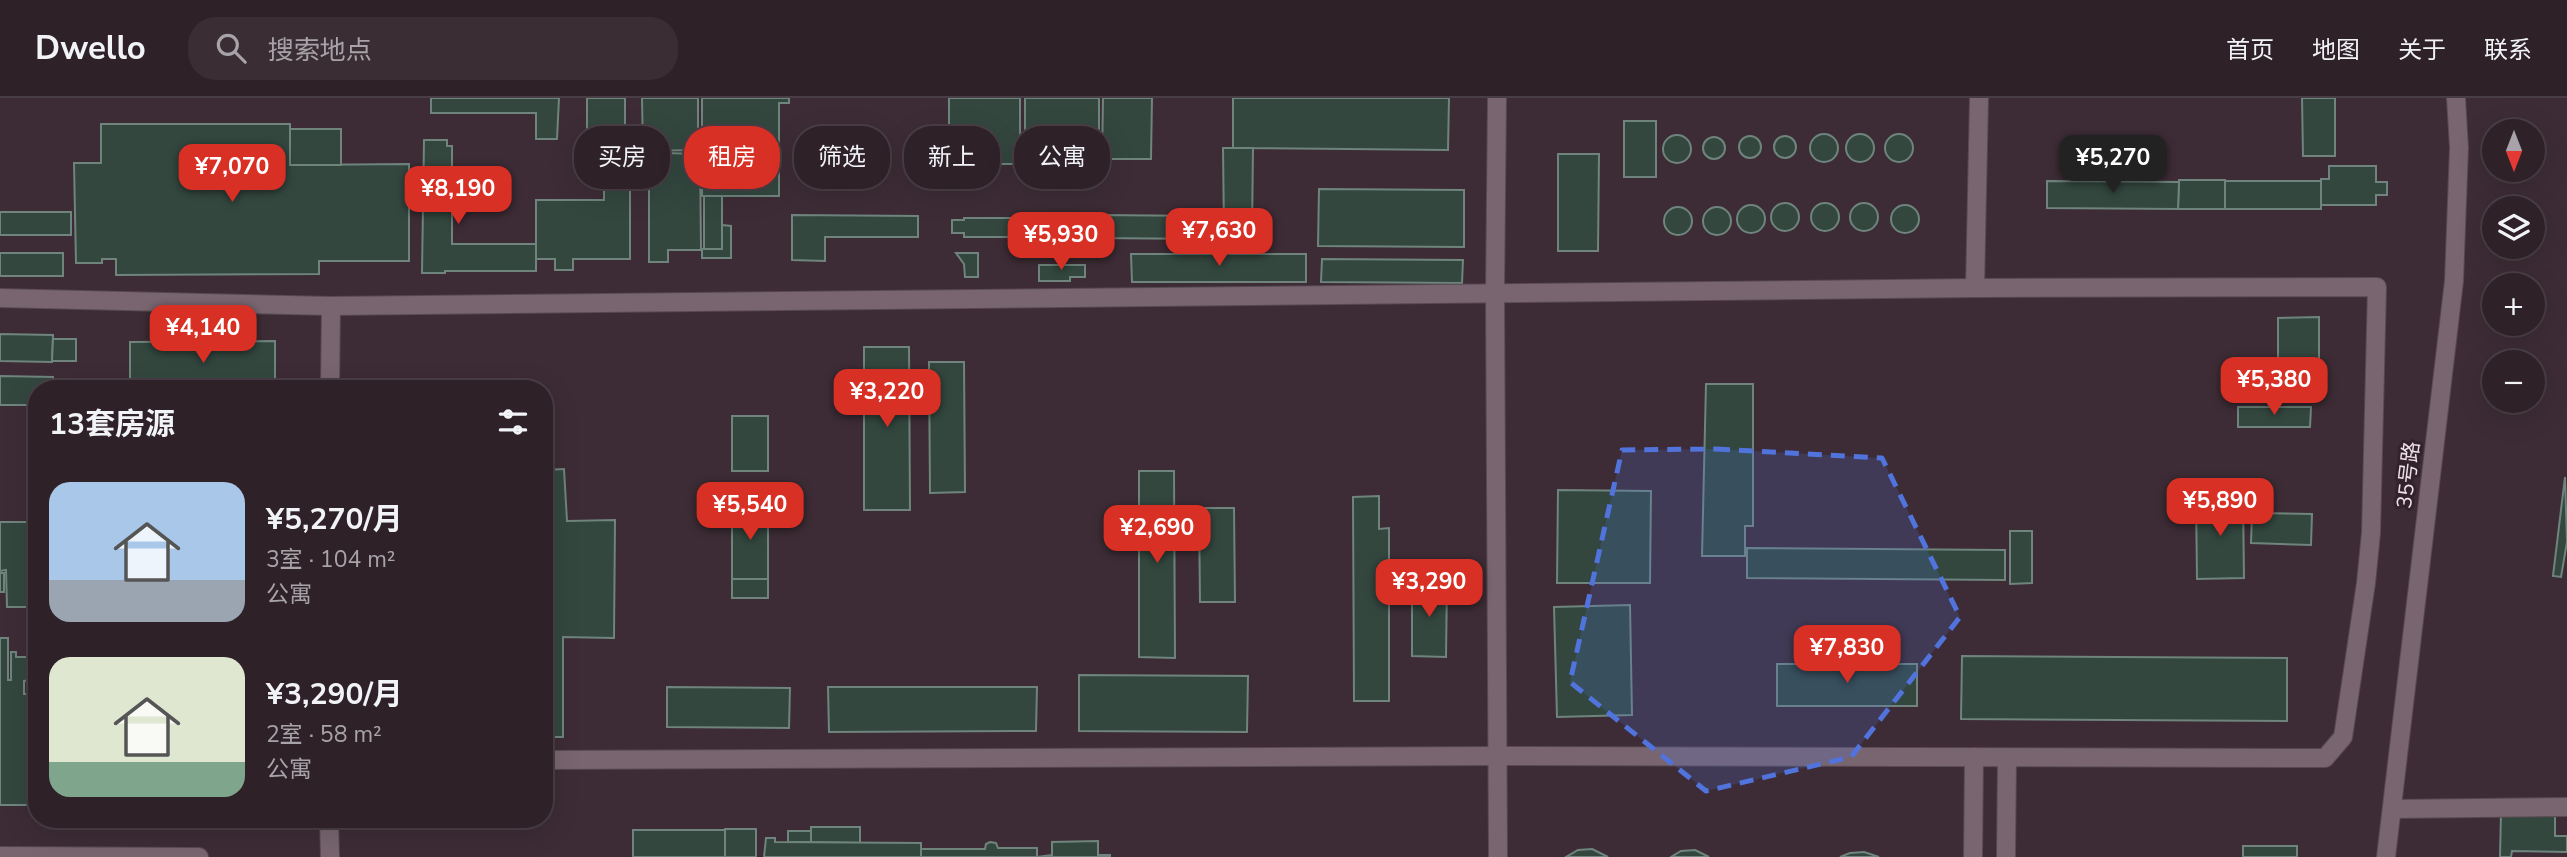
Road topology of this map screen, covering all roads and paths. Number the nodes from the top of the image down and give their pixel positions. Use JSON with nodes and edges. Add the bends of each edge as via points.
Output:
{"nodes":[{"id":1,"x":1497,"y":98,"type":"edge"},
{"id":2,"x":1979,"y":98,"type":"edge"},
{"id":3,"x":2456,"y":98,"type":"edge"},
{"id":4,"x":1975,"y":288,"type":"junction"},
{"id":5,"x":1495,"y":293,"type":"junction"},
{"id":6,"x":0,"y":298,"type":"edge"},
{"id":7,"x":331,"y":306,"type":"junction"},
{"id":8,"x":330,"y":380,"type":"edge"},
{"id":9,"x":1497,"y":756,"type":"junction"},
{"id":10,"x":1974,"y":757,"type":"junction"},
{"id":11,"x":2007,"y":758,"type":"junction"},
{"id":12,"x":553,"y":760,"type":"edge"},
{"id":13,"x":2567,"y":807,"type":"edge"},
{"id":14,"x":2392,"y":809,"type":"junction"},
{"id":15,"x":330,"y":828,"type":"edge"},
{"id":16,"x":0,"y":856,"type":"edge"},
{"id":17,"x":80,"y":856,"type":"edge"},
{"id":18,"x":199,"y":857,"type":"edge"},
{"id":19,"x":330,"y":857,"type":"edge"},
{"id":20,"x":1498,"y":857,"type":"edge"},
{"id":21,"x":1973,"y":857,"type":"edge"},
{"id":22,"x":2007,"y":857,"type":"edge"},
{"id":23,"x":2386,"y":857,"type":"edge"}],
"edges":[{"from":1,"to":5,"type":"street"},
{"from":2,"to":4,"type":"street"},
{"from":3,"to":14,"type":"street","name":"35号路","via":[[2459,148],[2454,281]]},
{"from":4,"to":5,"type":"street"},
{"from":4,"to":11,"type":"street","via":[[2377,287],[2371,533],[2343,737],[2325,758]]},
{"from":5,"to":7,"type":"street"},
{"from":5,"to":9,"type":"street"},
{"from":6,"to":7,"type":"street"},
{"from":7,"to":8,"type":"street"},
{"from":9,"to":10,"type":"street"},
{"from":9,"to":12,"type":"street"},
{"from":9,"to":20,"type":"street"},
{"from":10,"to":11,"type":"street"},
{"from":10,"to":21,"type":"street"},
{"from":11,"to":22,"type":"street"},
{"from":13,"to":14,"type":"street"},
{"from":14,"to":23,"type":"street","name":"35号路"},
{"from":15,"to":19,"type":"street"},
{"from":16,"to":17,"type":"street"},
{"from":17,"to":18,"type":"street"}]}
